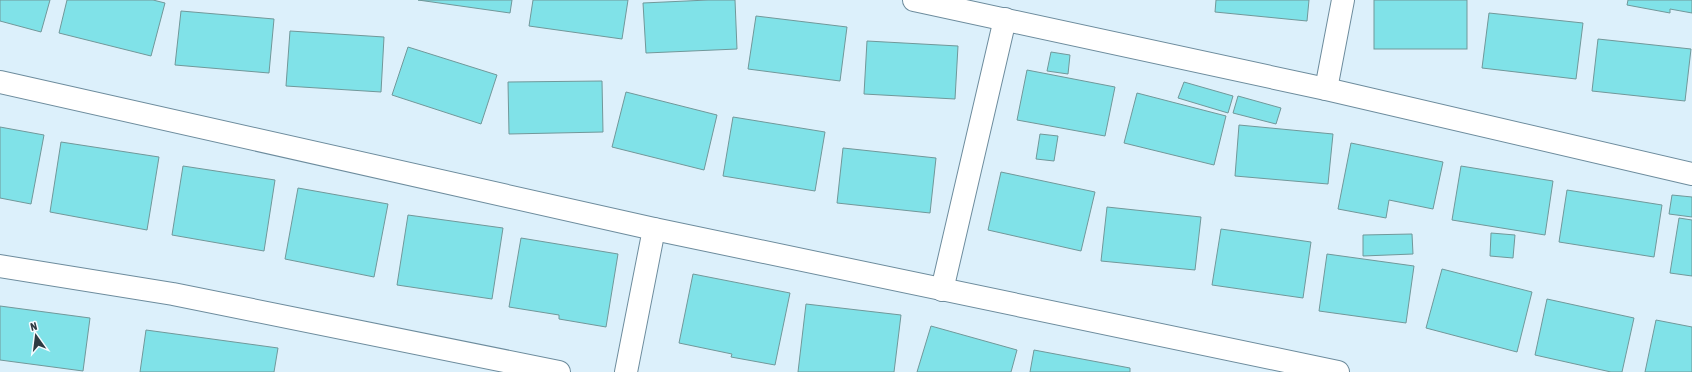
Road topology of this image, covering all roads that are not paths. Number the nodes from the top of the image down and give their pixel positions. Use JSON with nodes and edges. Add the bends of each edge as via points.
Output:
{"nodes":[{"id":1,"x":914,"y":0,"type":"edge"},
{"id":2,"x":1343,"y":0,"type":"edge"},
{"id":3,"x":1005,"y":19,"type":"junction"},
{"id":4,"x":0,"y":82,"type":"edge"},
{"id":5,"x":1326,"y":89,"type":"junction"},
{"id":6,"x":1692,"y":174,"type":"edge"},
{"id":7,"x":654,"y":229,"type":"junction"},
{"id":8,"x":0,"y":266,"type":"edge"},
{"id":9,"x":942,"y":290,"type":"junction"},
{"id":10,"x":559,"y":372,"type":"edge"},
{"id":11,"x":626,"y":372,"type":"edge"},
{"id":12,"x":1338,"y":372,"type":"edge"}],
"edges":[{"from":1,"to":3,"type":"street"},
{"from":2,"to":5,"type":"street"},
{"from":3,"to":5,"type":"street"},
{"from":3,"to":9,"type":"street"},
{"from":4,"to":7,"type":"street"},
{"from":5,"to":6,"type":"street"},
{"from":7,"to":9,"type":"street"},
{"from":7,"to":11,"type":"street"},
{"from":8,"to":10,"type":"street","via":[[173,294]]},
{"from":9,"to":12,"type":"street"}]}
